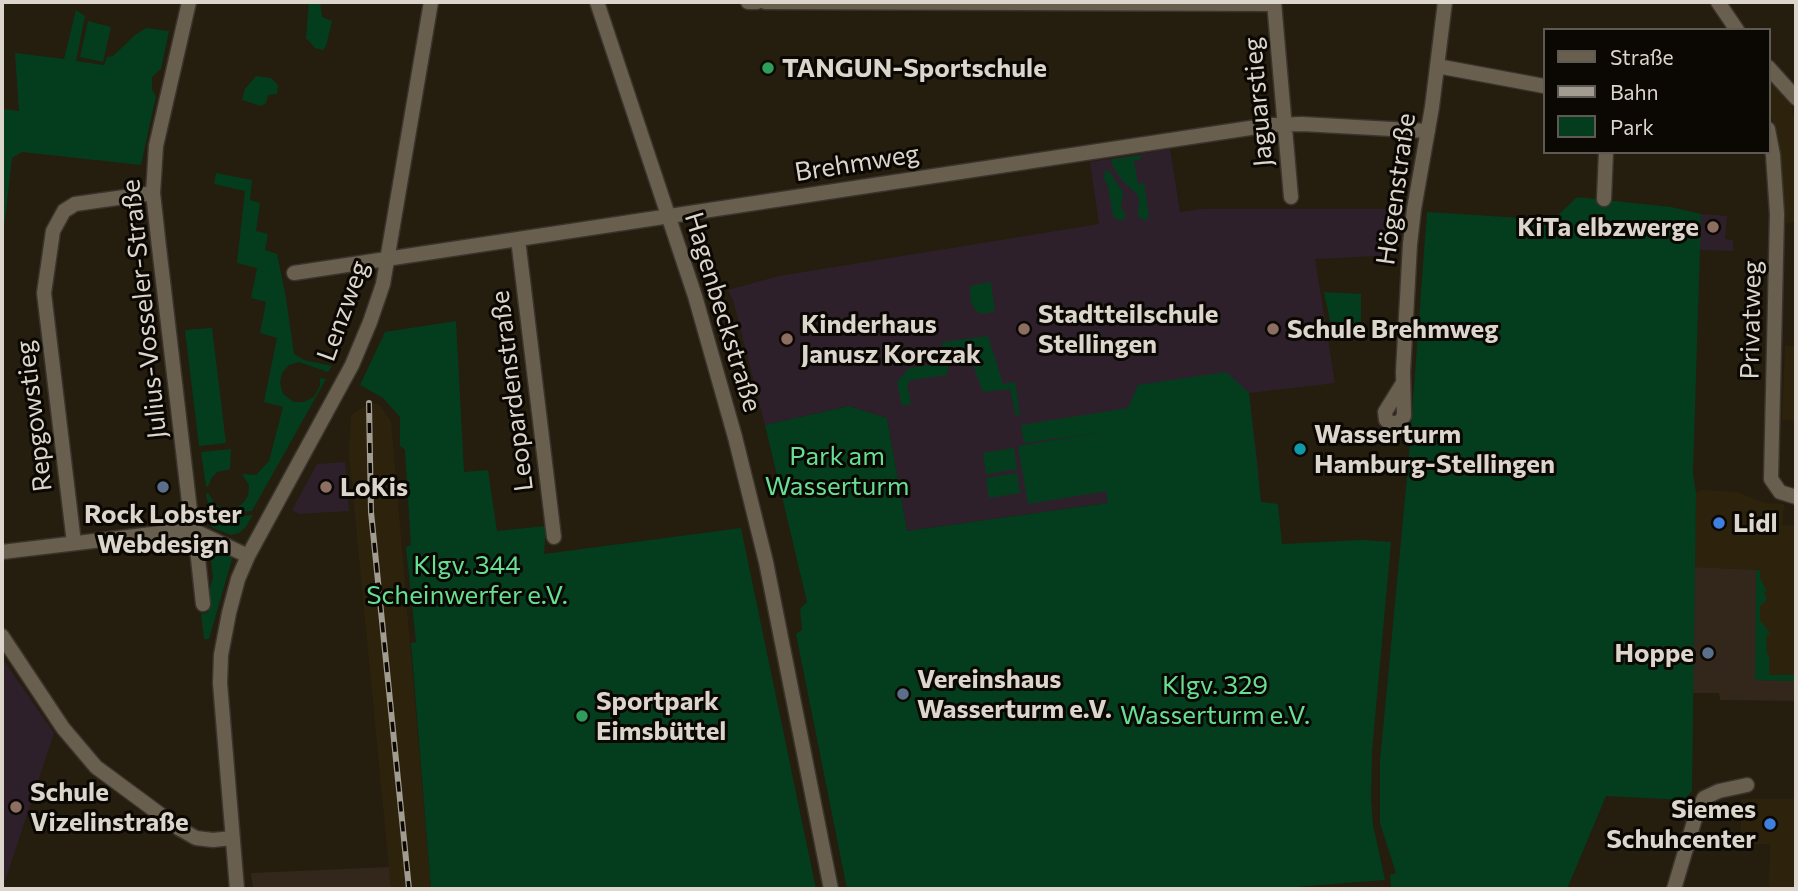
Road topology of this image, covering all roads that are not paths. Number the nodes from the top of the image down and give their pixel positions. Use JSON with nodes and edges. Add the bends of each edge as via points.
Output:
{"nodes":[{"id":1,"x":189,"y":2,"type":"edge"},
{"id":2,"x":431,"y":2,"type":"edge"},
{"id":3,"x":597,"y":2,"type":"edge"},
{"id":4,"x":748,"y":2,"type":"edge"},
{"id":5,"x":757,"y":2,"type":"edge"},
{"id":6,"x":765,"y":2,"type":"edge"},
{"id":7,"x":869,"y":2,"type":"edge"},
{"id":8,"x":1445,"y":2,"type":"edge"},
{"id":9,"x":1718,"y":2,"type":"edge"},
{"id":10,"x":1274,"y":3,"type":"edge"},
{"id":11,"x":1736,"y":28,"type":"edge"},
{"id":12,"x":1437,"y":66,"type":"junction"},
{"id":13,"x":1770,"y":69,"type":"edge"},
{"id":14,"x":1542,"y":86,"type":"edge"},
{"id":15,"x":1796,"y":98,"type":"edge"},
{"id":16,"x":1283,"y":124,"type":"junction"},
{"id":17,"x":1427,"y":131,"type":"junction"},
{"id":18,"x":1770,"y":139,"type":"edge"},
{"id":19,"x":1606,"y":154,"type":"edge"},
{"id":20,"x":153,"y":193,"type":"junction"},
{"id":21,"x":1292,"y":197,"type":"dead end"},
{"id":22,"x":1604,"y":199,"type":"dead end"},
{"id":23,"x":669,"y":217,"type":"junction"},
{"id":24,"x":518,"y":239,"type":"junction"},
{"id":25,"x":388,"y":259,"type":"junction"},
{"id":26,"x":294,"y":273,"type":"dead end"},
{"id":27,"x":1403,"y":383,"type":"dead end"},
{"id":28,"x":1796,"y":497,"type":"edge"},
{"id":29,"x":195,"y":531,"type":"junction"},
{"id":30,"x":554,"y":537,"type":"dead end"},
{"id":31,"x":74,"y":543,"type":"junction"},
{"id":32,"x":2,"y":552,"type":"edge"},
{"id":33,"x":248,"y":556,"type":"junction"},
{"id":34,"x":204,"y":604,"type":"dead end"},
{"id":35,"x":2,"y":636,"type":"edge"},
{"id":36,"x":1747,"y":786,"type":"dead end"},
{"id":37,"x":232,"y":838,"type":"junction"},
{"id":38,"x":237,"y":889,"type":"edge"},
{"id":39,"x":831,"y":889,"type":"edge"},
{"id":40,"x":1674,"y":889,"type":"edge"}],
"edges":[{"from":1,"to":20,"type":"street","name":"Julius-Vosseler-Straße","via":[[156,146]]},
{"from":2,"to":25,"type":"street","name":"Lenzweg"},
{"from":3,"to":23,"type":"street","name":"Hagenbeckstraße"},
{"from":4,"to":5,"type":"street"},
{"from":6,"to":7,"type":"street"},
{"from":7,"to":10,"type":"street"},
{"from":8,"to":12,"type":"street","name":"Högenstraße"},
{"from":9,"to":11,"type":"street"},
{"from":10,"to":16,"type":"street","name":"Jaguarstieg"},
{"from":12,"to":14,"type":"street"},
{"from":12,"to":17,"type":"street","name":"Högenstraße"},
{"from":13,"to":15,"type":"street"},
{"from":16,"to":17,"type":"street","name":"Brehmweg"},
{"from":16,"to":21,"type":"street","name":"Jaguarstieg"},
{"from":16,"to":23,"type":"street","name":"Brehmweg"},
{"from":17,"to":27,"type":"street","name":"Högenstraße","via":[[1410,244]]},
{"from":18,"to":28,"type":"street","name":"Privatweg","via":[[1777,209],[1771,479],[1780,492]]},
{"from":19,"to":22,"type":"street"},
{"from":20,"to":29,"type":"street","name":"Julius-Vosseler-Straße"},
{"from":20,"to":31,"type":"street","name":"Repgowstieg","via":[[75,204],[53,231],[44,293]]},
{"from":23,"to":24,"type":"street","name":"Brehmweg"},
{"from":23,"to":39,"type":"street","name":"Hagenbeckstraße","via":[[749,489]]},
{"from":24,"to":25,"type":"street","name":"Brehmweg"},
{"from":24,"to":30,"type":"street","name":"Leopardenstraße"},
{"from":25,"to":26,"type":"street","name":"Brehmweg"},
{"from":25,"to":33,"type":"street","name":"Lenzweg","via":[[358,352]]},
{"from":29,"to":31,"type":"street"},
{"from":29,"to":33,"type":"street"},
{"from":29,"to":34,"type":"street","name":"Julius-Vosseler-Straße"},
{"from":31,"to":32,"type":"street"},
{"from":33,"to":37,"type":"street","name":"Lenzweg","via":[[238,579],[221,656]]},
{"from":35,"to":37,"type":"street","via":[[63,728],[96,767],[196,838]]},
{"from":36,"to":40,"type":"street","via":[[1704,798]]},
{"from":37,"to":38,"type":"street"}]}
